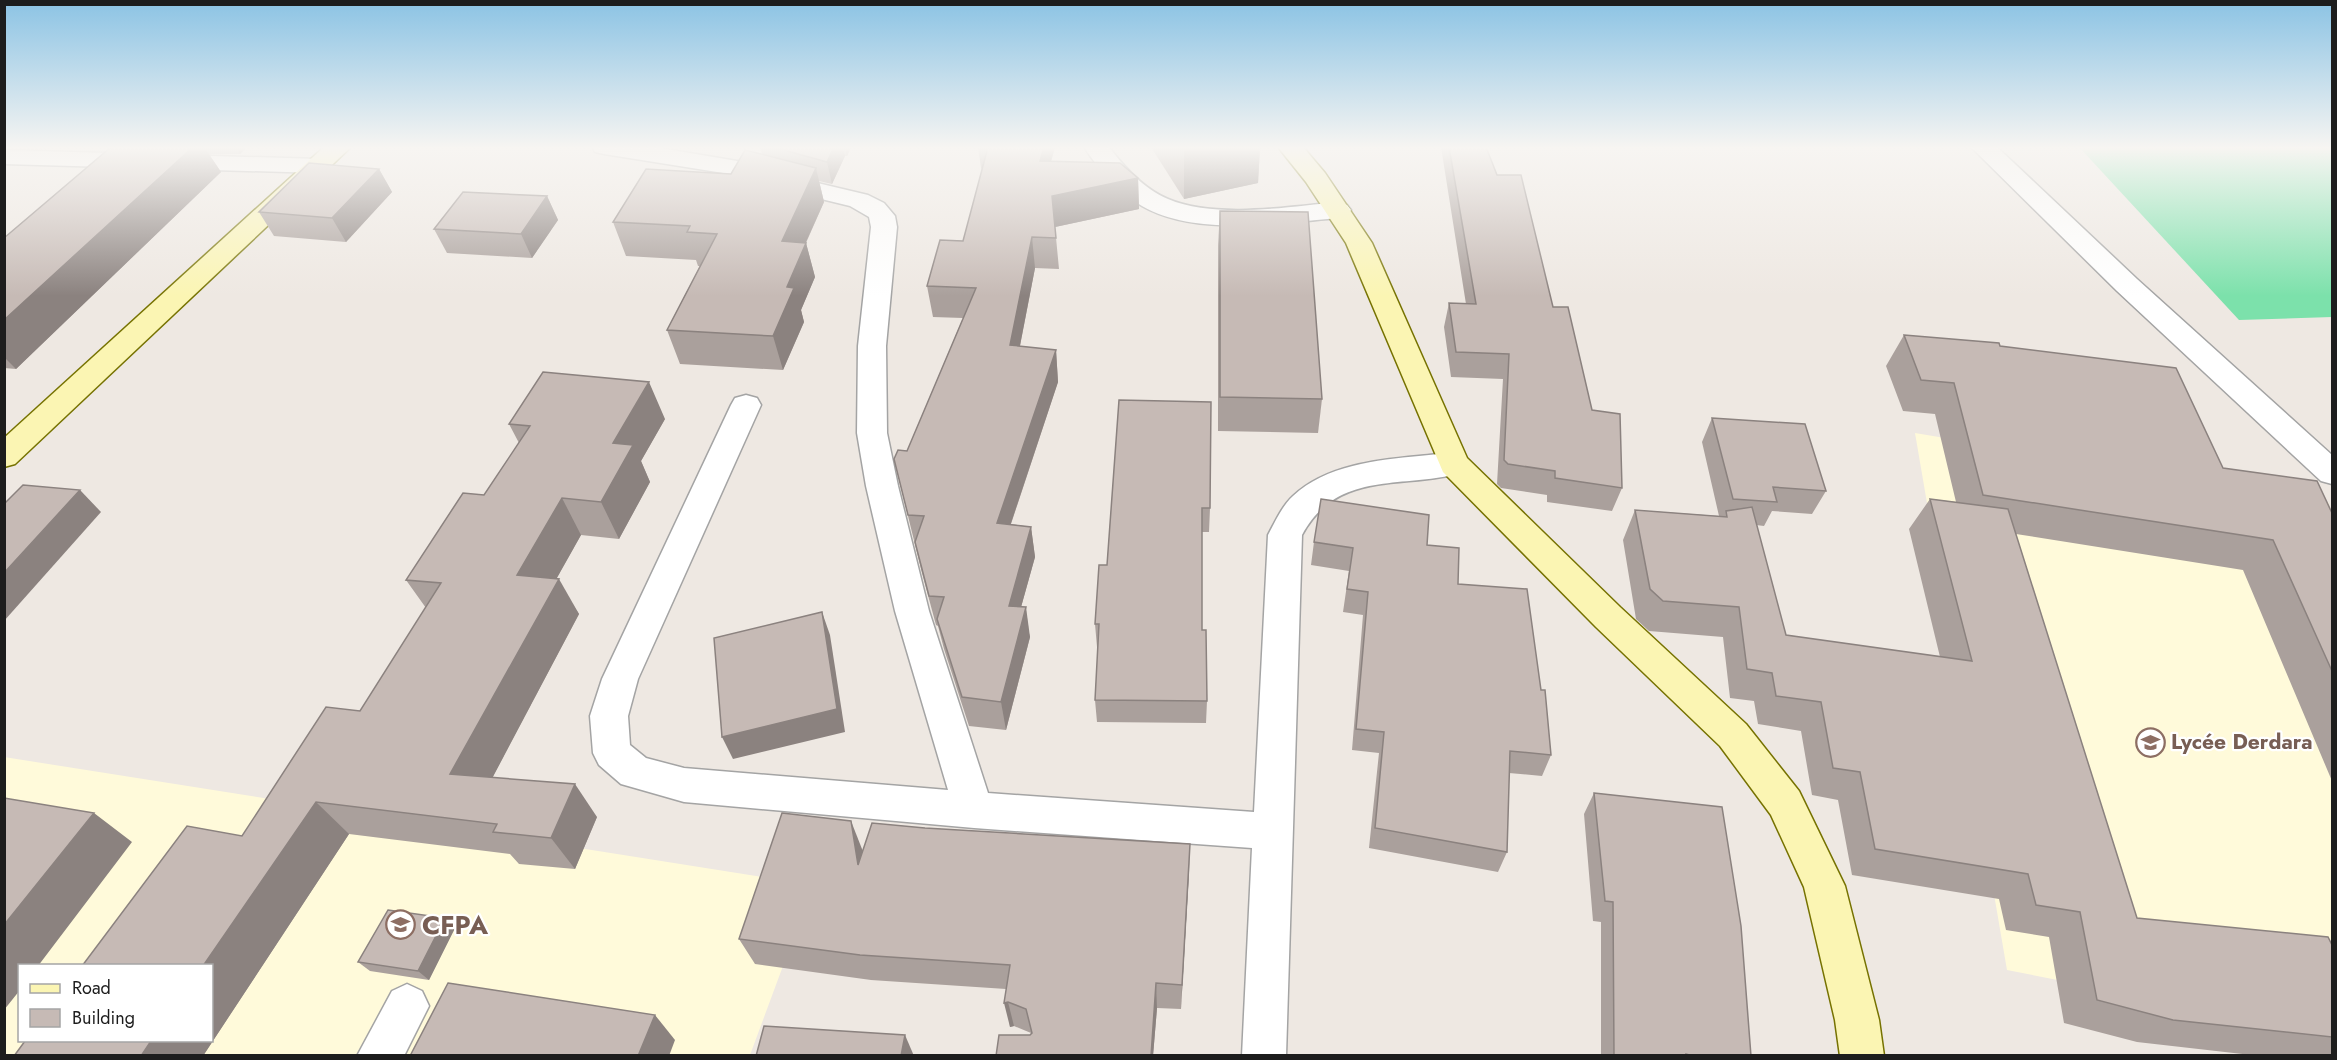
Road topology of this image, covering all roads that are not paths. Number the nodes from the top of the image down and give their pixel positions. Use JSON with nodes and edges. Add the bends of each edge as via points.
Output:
{"nodes":[{"id":1,"x":286,"y":196,"type":"edge"},
{"id":2,"x":843,"y":196,"type":"edge"},
{"id":3,"x":1146,"y":196,"type":"edge"},
{"id":4,"x":1329,"y":196,"type":"edge"},
{"id":5,"x":2035,"y":196,"type":"edge"},
{"id":6,"x":1338,"y":210,"type":"junction"},
{"id":7,"x":746,"y":405,"type":"dead end"},
{"id":8,"x":4,"y":456,"type":"edge"},
{"id":9,"x":1454,"y":464,"type":"junction"},
{"id":10,"x":2332,"y":473,"type":"edge"},
{"id":11,"x":974,"y":810,"type":"junction"},
{"id":12,"x":1271,"y":831,"type":"junction"},
{"id":13,"x":407,"y":1006,"type":"dead end"},
{"id":14,"x":379,"y":1056,"type":"edge"},
{"id":15,"x":1264,"y":1056,"type":"edge"},
{"id":16,"x":1862,"y":1056,"type":"edge"}],
"edges":[{"from":1,"to":8,"type":"main road"},
{"from":2,"to":11,"type":"street","via":[[875,208],[882,216],[872,346],[872,433],[912,611]]},
{"from":3,"to":6,"type":"street","via":[[1159,205],[1187,213],[1243,216]]},
{"from":4,"to":6,"type":"main road"},
{"from":5,"to":10,"type":"street"},
{"from":6,"to":9,"type":"main road","via":[[1364,254]]},
{"from":7,"to":11,"type":"street","via":[[620,679],[609,716],[612,753],[635,772],[684,784]]},
{"from":9,"to":12,"type":"street","via":[[1369,474],[1329,486],[1304,505],[1285,535]]},
{"from":9,"to":16,"type":"main road","via":[[1733,735],[1785,803],[1824,886]]},
{"from":11,"to":12,"type":"street"},
{"from":12,"to":15,"type":"street"},
{"from":13,"to":14,"type":"street"}]}
